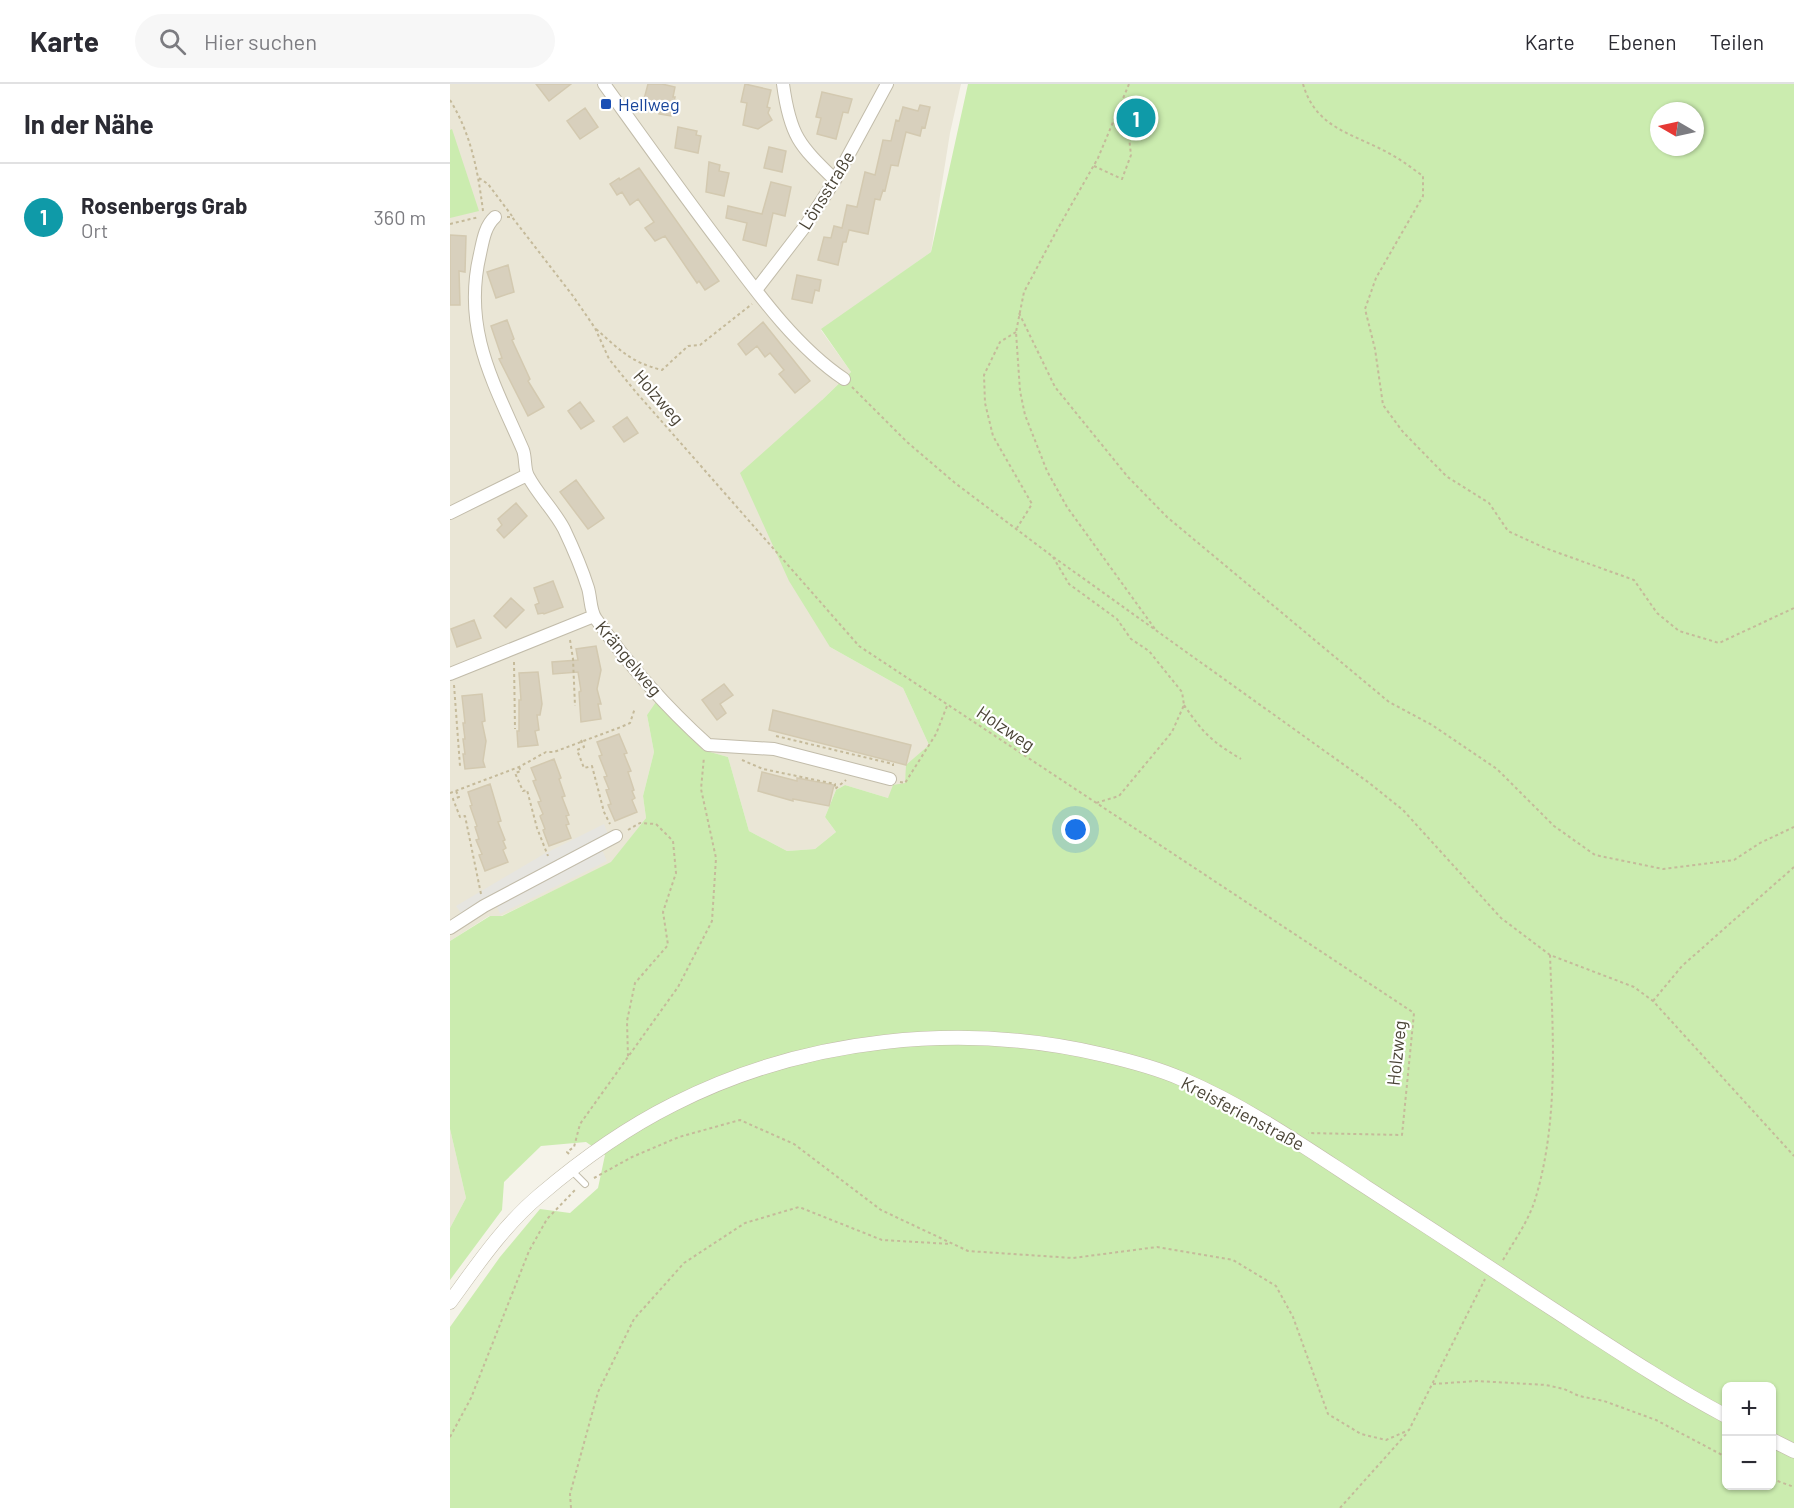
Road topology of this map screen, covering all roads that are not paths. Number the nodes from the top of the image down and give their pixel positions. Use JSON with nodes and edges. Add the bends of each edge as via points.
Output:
{"nodes":[{"id":1,"x":604,"y":84,"type":"edge"},
{"id":2,"x":783,"y":84,"type":"edge"},
{"id":3,"x":887,"y":84,"type":"edge"},
{"id":4,"x":835,"y":180,"type":"junction"},
{"id":5,"x":495,"y":217,"type":"road end"},
{"id":6,"x":758,"y":293,"type":"junction"},
{"id":7,"x":844,"y":379,"type":"road end"},
{"id":8,"x":527,"y":475,"type":"junction"},
{"id":9,"x":450,"y":513,"type":"edge"},
{"id":10,"x":594,"y":616,"type":"junction"},
{"id":11,"x":451,"y":674,"type":"edge"},
{"id":12,"x":890,"y":779,"type":"road end"},
{"id":13,"x":616,"y":836,"type":"road end"},
{"id":14,"x":450,"y":928,"type":"edge"},
{"id":15,"x":576,"y":1166,"type":"junction"},
{"id":16,"x":585,"y":1184,"type":"road end"},
{"id":17,"x":450,"y":1302,"type":"edge"},
{"id":18,"x":1722,"y":1414,"type":"edge"},
{"id":19,"x":1776,"y":1442,"type":"edge"},
{"id":20,"x":1794,"y":1451,"type":"edge"}],
"edges":[{"from":1,"to":6,"type":"street"},
{"from":2,"to":4,"type":"street","via":[[791,127],[804,150]]},
{"from":3,"to":4,"type":"street","name":"Lönsstraße"},
{"from":4,"to":6,"type":"street","name":"Lönsstraße"},
{"from":5,"to":8,"type":"street","name":"Krängelweg","via":[[484,236],[478,262],[476,326],[487,369],[525,457]]},
{"from":6,"to":7,"type":"street","via":[[829,369]]},
{"from":8,"to":9,"type":"street"},
{"from":8,"to":10,"type":"street","name":"Krängelweg","via":[[564,529],[588,588]]},
{"from":10,"to":11,"type":"street"},
{"from":10,"to":12,"type":"street","name":"Krängelweg","via":[[646,681],[708,746],[774,749]]},
{"from":13,"to":14,"type":"street"},
{"from":15,"to":16,"type":"lane"},
{"from":15,"to":17,"type":"street","name":"Kreisferienstraße","via":[[513,1221]]},
{"from":15,"to":18,"type":"street","name":"Kreisferienstraße","via":[[674,1104],[778,1063],[828,1051],[944,1038],[1001,1039],[1079,1049],[1179,1078],[1285,1133],[1638,1365]]},
{"from":19,"to":20,"type":"street"}]}
